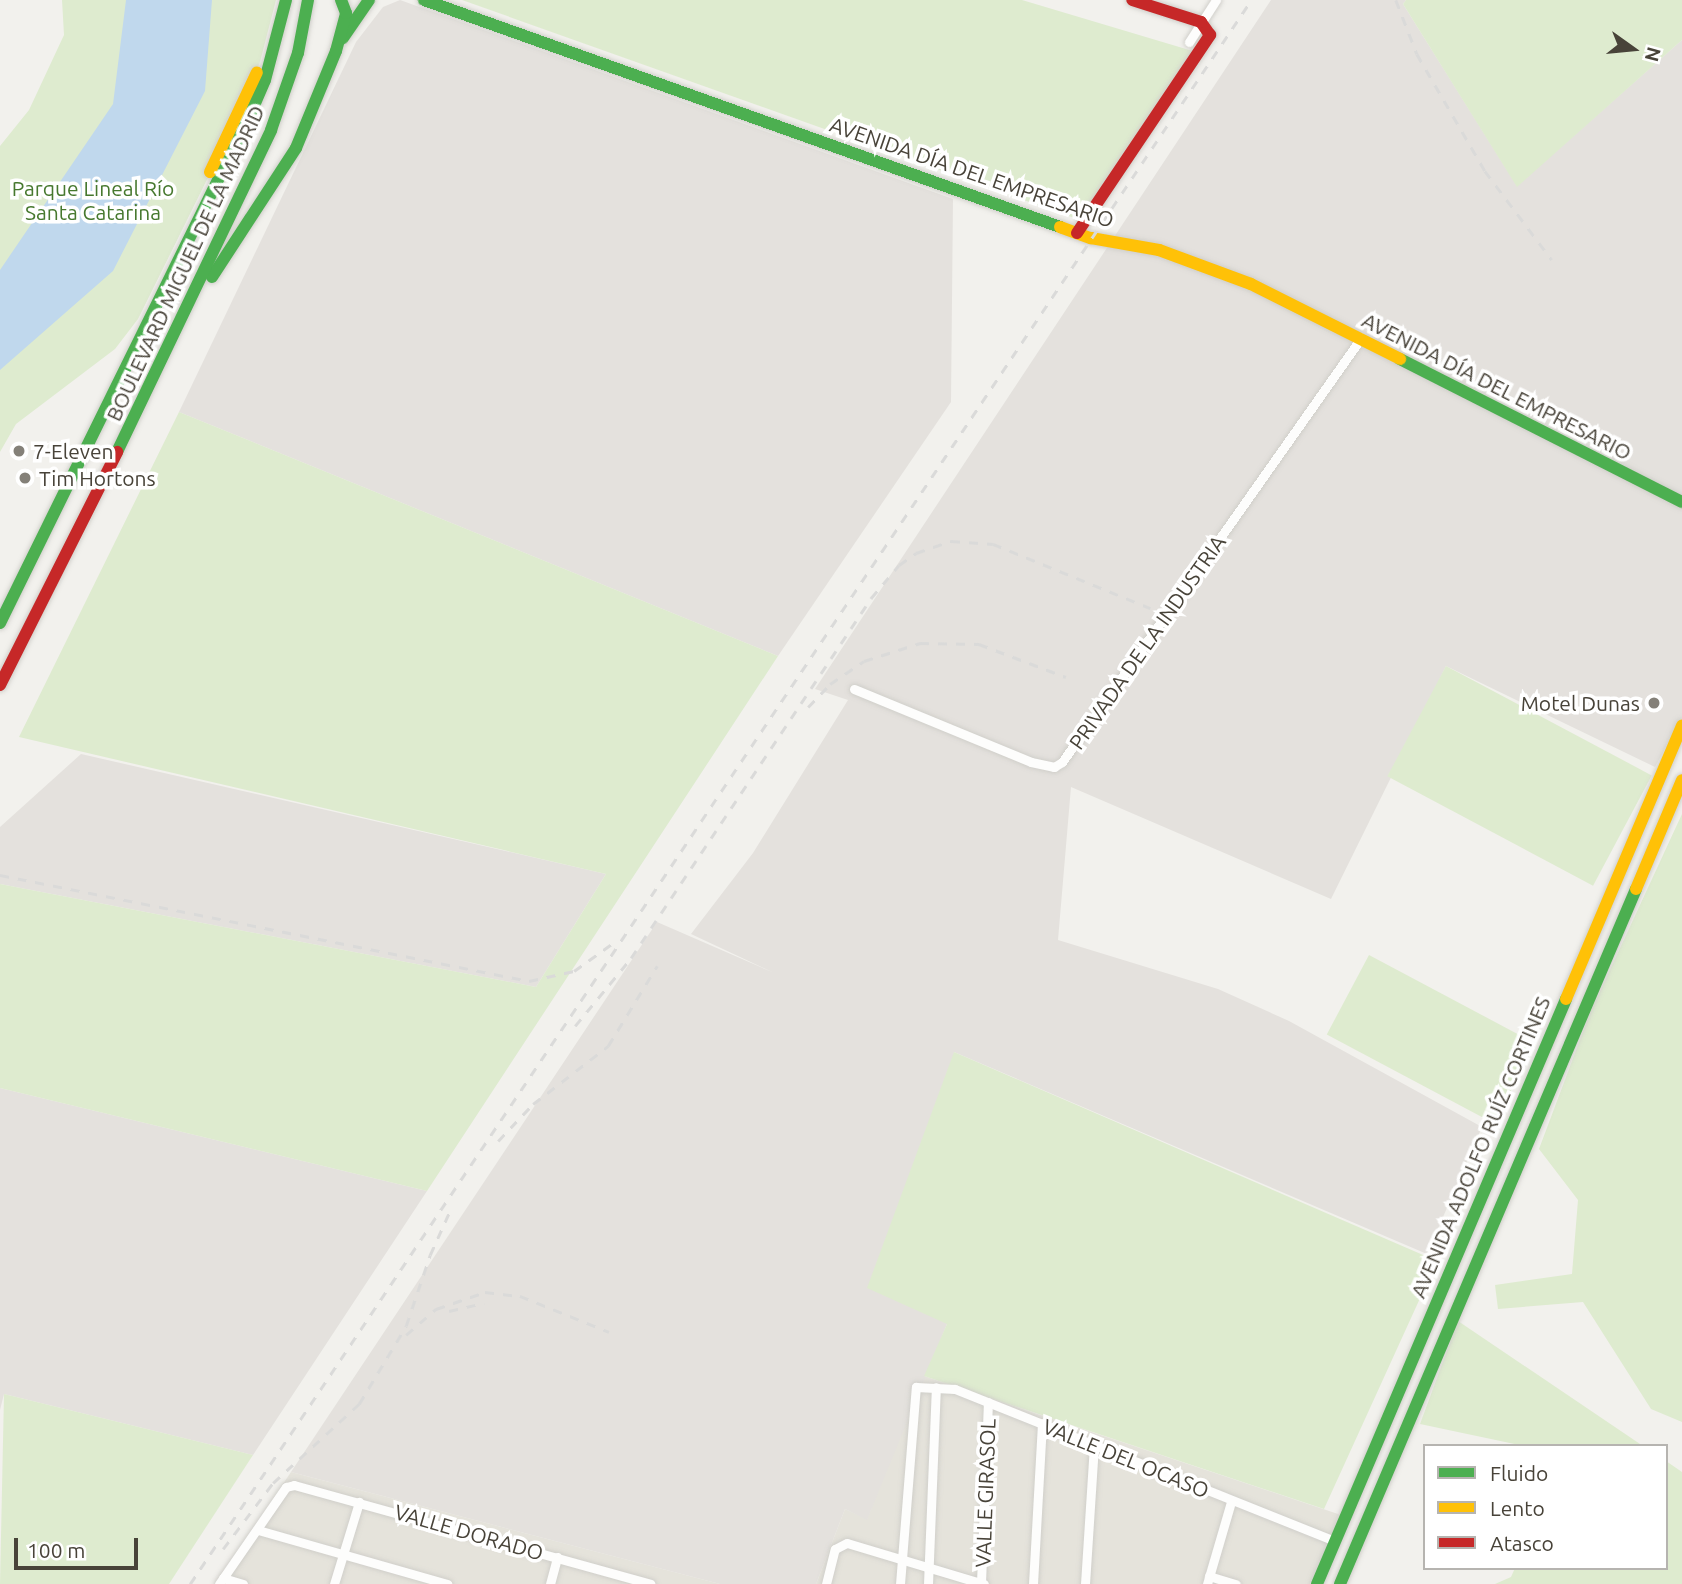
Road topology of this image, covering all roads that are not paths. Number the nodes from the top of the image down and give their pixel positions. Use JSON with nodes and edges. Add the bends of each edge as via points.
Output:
{"nodes":[{"id":1,"x":308,"y":0,"type":"edge"},
{"id":2,"x":369,"y":0,"type":"edge"},
{"id":3,"x":424,"y":0,"type":"edge"},
{"id":4,"x":1132,"y":0,"type":"edge"},
{"id":5,"x":1216,"y":0,"type":"edge"},
{"id":6,"x":283,"y":2,"type":"edge"},
{"id":7,"x":342,"y":2,"type":"edge"},
{"id":8,"x":1149,"y":2,"type":"edge"},
{"id":9,"x":1201,"y":22,"type":"junction"},
{"id":10,"x":1189,"y":43,"type":"dead end"},
{"id":11,"x":336,"y":51,"type":"junction"},
{"id":12,"x":1077,"y":233,"type":"junction"},
{"id":13,"x":191,"y":304,"type":"junction"},
{"id":14,"x":1361,"y":338,"type":"junction"},
{"id":15,"x":1682,"y":502,"type":"edge"},
{"id":16,"x":0,"y":623,"type":"edge"},
{"id":17,"x":0,"y":685,"type":"edge"},
{"id":18,"x":854,"y":689,"type":"dead end"},
{"id":19,"x":1682,"y":726,"type":"edge"},
{"id":20,"x":1682,"y":779,"type":"edge"},
{"id":21,"x":936,"y":1387,"type":"junction"},
{"id":22,"x":988,"y":1402,"type":"junction"},
{"id":23,"x":1042,"y":1423,"type":"junction"},
{"id":24,"x":1094,"y":1444,"type":"junction"},
{"id":25,"x":359,"y":1502,"type":"junction"},
{"id":26,"x":1231,"y":1502,"type":"junction"},
{"id":27,"x":258,"y":1530,"type":"junction"},
{"id":28,"x":1335,"y":1541,"type":"junction"},
{"id":29,"x":342,"y":1554,"type":"junction"},
{"id":30,"x":557,"y":1557,"type":"junction"},
{"id":31,"x":901,"y":1561,"type":"junction"},
{"id":32,"x":929,"y":1569,"type":"junction"},
{"id":33,"x":1208,"y":1580,"type":"edge"},
{"id":34,"x":221,"y":1581,"type":"edge"},
{"id":35,"x":243,"y":1584,"type":"edge"},
{"id":36,"x":334,"y":1584,"type":"edge"},
{"id":37,"x":447,"y":1584,"type":"edge"},
{"id":38,"x":550,"y":1584,"type":"edge"},
{"id":39,"x":651,"y":1584,"type":"edge"},
{"id":40,"x":826,"y":1584,"type":"edge"},
{"id":41,"x":900,"y":1584,"type":"edge"},
{"id":42,"x":928,"y":1584,"type":"edge"},
{"id":43,"x":983,"y":1584,"type":"edge"},
{"id":44,"x":1033,"y":1584,"type":"edge"},
{"id":45,"x":1085,"y":1584,"type":"edge"},
{"id":46,"x":1236,"y":1584,"type":"edge"},
{"id":47,"x":1317,"y":1584,"type":"edge"},
{"id":48,"x":1340,"y":1584,"type":"edge"}],
"edges":[{"from":1,"to":13,"type":"main road","name":"BOULEVARD MIGUEL DE LA MADRID","via":[[298,52],[271,130]]},
{"from":2,"to":11,"type":"main road"},
{"from":3,"to":12,"type":"main road","name":"AVENIDA DÍA DEL EMPRESARIO"},
{"from":4,"to":8,"type":"main road"},
{"from":5,"to":9,"type":"street"},
{"from":6,"to":16,"type":"main road","name":"BOULEVARD MIGUEL DE LA MADRID","via":[[253,82],[188,217],[184,250]]},
{"from":7,"to":11,"type":"main road","via":[[345,18]]},
{"from":8,"to":9,"type":"main road"},
{"from":9,"to":10,"type":"street"},
{"from":9,"to":12,"type":"main road","via":[[1210,31],[1207,41]]},
{"from":11,"to":13,"type":"main road","via":[[283,173]]},
{"from":12,"to":14,"type":"main road","name":"AVENIDA DÍA DEL EMPRESARIO","via":[[1159,250],[1238,279]]},
{"from":13,"to":17,"type":"main road","name":"BOULEVARD MIGUEL DE LA MADRID"},
{"from":14,"to":15,"type":"main road","name":"AVENIDA DÍA DEL EMPRESARIO"},
{"from":14,"to":18,"type":"street","name":"PRIVADA DE LA INDUSTRIA","via":[[1062,762],[1054,766],[1031,762]]},
{"from":19,"to":28,"type":"main road","name":"AVENIDA ADOLFO RUÍZ CORTINES"},
{"from":20,"to":48,"type":"main road","name":"AVENIDA ADOLFO RUÍZ CORTINES"},
{"from":21,"to":22,"type":"street","name":"VALLE DEL OCASO"},
{"from":21,"to":31,"type":"street","name":"VALLE DEL OCASO","via":[[916,1387]]},
{"from":21,"to":32,"type":"street"},
{"from":22,"to":23,"type":"street","name":"VALLE DEL OCASO"},
{"from":22,"to":43,"type":"street","name":"VALLE GIRASOL"},
{"from":23,"to":24,"type":"street","name":"VALLE DEL OCASO"},
{"from":23,"to":44,"type":"street"},
{"from":24,"to":26,"type":"street","name":"VALLE DEL OCASO"},
{"from":24,"to":45,"type":"street"},
{"from":25,"to":27,"type":"street","name":"VALLE DORADO","via":[[298,1485],[286,1487]]},
{"from":25,"to":29,"type":"street"},
{"from":25,"to":30,"type":"street","name":"VALLE DORADO"},
{"from":26,"to":28,"type":"street","name":"VALLE DEL OCASO"},
{"from":26,"to":33,"type":"street"},
{"from":27,"to":29,"type":"street"},
{"from":27,"to":34,"type":"street"},
{"from":28,"to":47,"type":"main road","name":"AVENIDA ADOLFO RUÍZ CORTINES"},
{"from":29,"to":36,"type":"street"},
{"from":29,"to":37,"type":"street"},
{"from":30,"to":38,"type":"street"},
{"from":30,"to":39,"type":"street","name":"VALLE DORADO"},
{"from":31,"to":32,"type":"street"},
{"from":31,"to":40,"type":"street","via":[[847,1543],[835,1549]]},
{"from":31,"to":41,"type":"street"},
{"from":32,"to":42,"type":"street"},
{"from":32,"to":43,"type":"street"},
{"from":33,"to":46,"type":"street"},
{"from":34,"to":35,"type":"street"}]}
